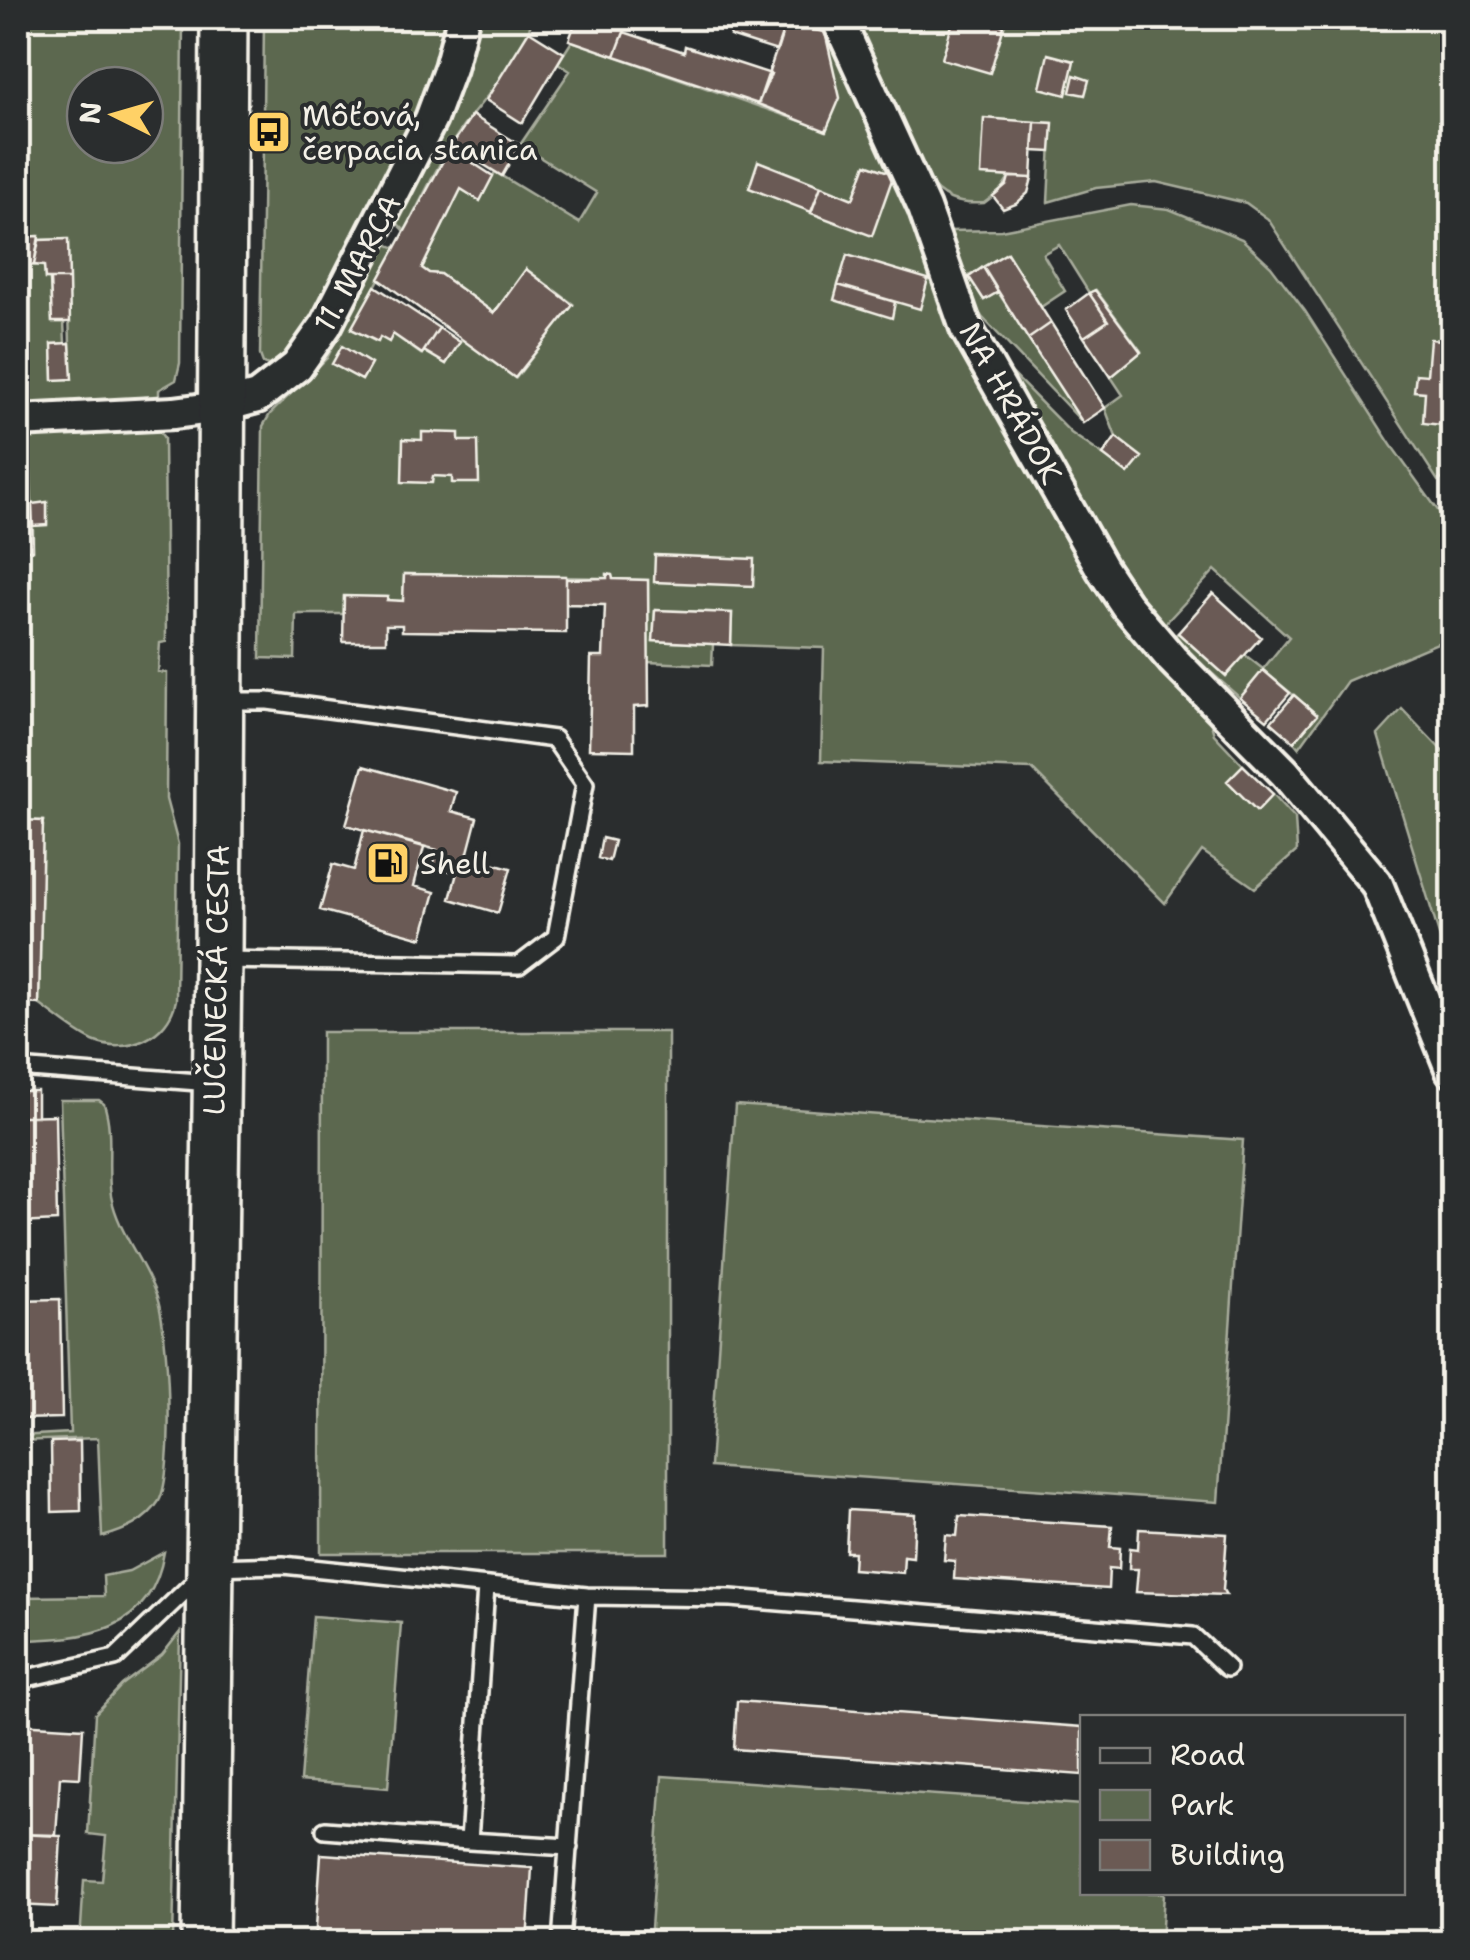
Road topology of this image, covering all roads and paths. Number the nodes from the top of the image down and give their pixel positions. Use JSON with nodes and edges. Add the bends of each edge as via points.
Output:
{"nodes":[{"id":1,"x":224,"y":18,"type":"edge"},
{"id":2,"x":463,"y":18,"type":"edge"},
{"id":3,"x":837,"y":18,"type":"edge"},
{"id":4,"x":220,"y":407,"type":"junction"},
{"id":5,"x":18,"y":421,"type":"edge"},
{"id":6,"x":219,"y":701,"type":"junction"},
{"id":7,"x":218,"y":960,"type":"junction"},
{"id":8,"x":18,"y":1068,"type":"edge"},
{"id":9,"x":1452,"y":1071,"type":"edge"},
{"id":10,"x":215,"y":1083,"type":"junction"},
{"id":11,"x":210,"y":1568,"type":"junction"},
{"id":12,"x":486,"y":1587,"type":"junction"},
{"id":13,"x":587,"y":1596,"type":"junction"},
{"id":14,"x":1227,"y":1668,"type":"dead end"},
{"id":15,"x":18,"y":1680,"type":"edge"},
{"id":16,"x":326,"y":1830,"type":"dead end"},
{"id":17,"x":470,"y":1840,"type":"junction"},
{"id":18,"x":568,"y":1847,"type":"junction"},
{"id":19,"x":205,"y":1942,"type":"edge"},
{"id":20,"x":561,"y":1942,"type":"edge"}],
"edges":[{"from":1,"to":4,"type":"main road","name":"LUČENECKÁ CESTA"},
{"from":2,"to":4,"type":"street","name":"11. MARCA","via":[[431,119],[326,325],[298,366],[257,397]]},
{"from":3,"to":9,"type":"street","name":"NA HRÁDOK","via":[[924,208],[966,328],[1102,568],[1172,659],[1285,773],[1377,884]]},
{"from":4,"to":5,"type":"street","name":"11. MARCA"},
{"from":4,"to":6,"type":"main road","name":"LUČENECKÁ CESTA"},
{"from":6,"to":7,"type":"main road","name":"LUČENECKÁ CESTA"},
{"from":6,"to":7,"type":"lane","via":[[268,701],[554,739],[585,784],[556,937],[519,965]]},
{"from":7,"to":10,"type":"main road","name":"LUČENECKÁ CESTA"},
{"from":8,"to":10,"type":"lane"},
{"from":10,"to":11,"type":"main road","name":"LUČENECKÁ CESTA"},
{"from":11,"to":12,"type":"lane","via":[[283,1565]]},
{"from":11,"to":15,"type":"lane","via":[[116,1658]]},
{"from":11,"to":19,"type":"main road","name":"LUČENECKÁ CESTA"},
{"from":12,"to":13,"type":"lane"},
{"from":12,"to":17,"type":"lane"},
{"from":13,"to":14,"type":"lane","via":[[731,1598],[1193,1636]]},
{"from":13,"to":18,"type":"lane"},
{"from":16,"to":17,"type":"lane"},
{"from":17,"to":18,"type":"lane"},
{"from":18,"to":20,"type":"lane"}]}
